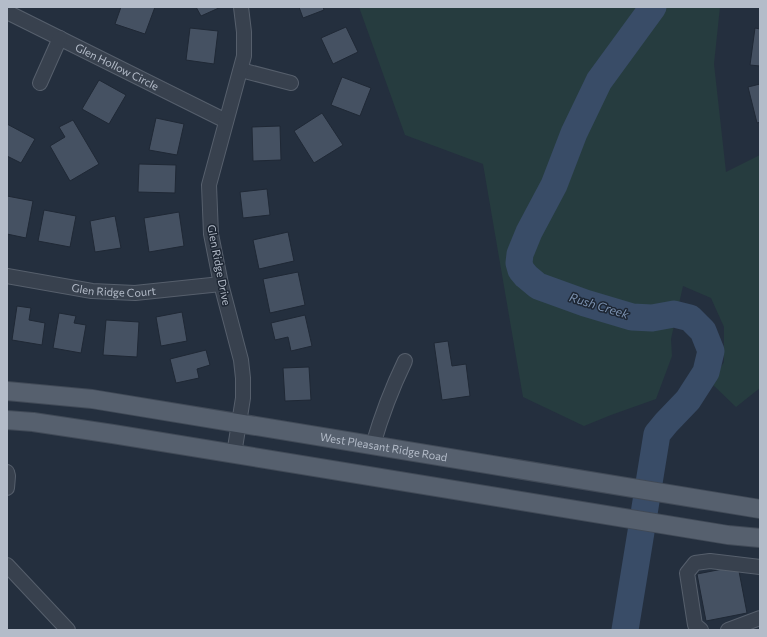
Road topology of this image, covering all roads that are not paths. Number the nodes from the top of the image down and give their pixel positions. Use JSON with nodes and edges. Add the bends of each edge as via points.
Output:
{"nodes":[{"id":1,"x":241,"y":7,"type":"edge"},
{"id":2,"x":7,"y":12,"type":"edge"},
{"id":3,"x":60,"y":38,"type":"junction"},
{"id":4,"x":240,"y":70,"type":"junction"},
{"id":5,"x":40,"y":83,"type":"dead end"},
{"id":6,"x":291,"y":83,"type":"dead end"},
{"id":7,"x":226,"y":121,"type":"junction"},
{"id":8,"x":7,"y":276,"type":"edge"},
{"id":9,"x":221,"y":284,"type":"junction"},
{"id":10,"x":405,"y":361,"type":"dead end"},
{"id":11,"x":7,"y":391,"type":"edge"},
{"id":12,"x":7,"y":420,"type":"edge"},
{"id":13,"x":239,"y":422,"type":"junction"},
{"id":14,"x":374,"y":445,"type":"junction"},
{"id":15,"x":234,"y":454,"type":"junction"},
{"id":16,"x":7,"y":472,"type":"edge"},
{"id":17,"x":7,"y":488,"type":"edge"},
{"id":18,"x":760,"y":509,"type":"edge"},
{"id":19,"x":760,"y":538,"type":"edge"},
{"id":20,"x":7,"y":565,"type":"edge"},
{"id":21,"x":760,"y":567,"type":"edge"},
{"id":22,"x":760,"y":618,"type":"edge"},
{"id":23,"x":68,"y":630,"type":"edge"},
{"id":24,"x":701,"y":630,"type":"edge"},
{"id":25,"x":728,"y":630,"type":"edge"}],
"edges":[{"from":1,"to":4,"type":"street","name":"Glen Ridge Drive","via":[[244,56]]},
{"from":2,"to":3,"type":"street","name":"Glen Hollow Circle"},
{"from":3,"to":5,"type":"street"},
{"from":3,"to":7,"type":"street","name":"Glen Hollow Circle"},
{"from":4,"to":6,"type":"street"},
{"from":4,"to":7,"type":"street","name":"Glen Ridge Drive"},
{"from":7,"to":9,"type":"street","name":"Glen Ridge Drive","via":[[209,186],[211,234]]},
{"from":8,"to":9,"type":"street","name":"Glen Ridge Court","via":[[92,291],[135,293]]},
{"from":9,"to":13,"type":"street","name":"Glen Ridge Drive","via":[[241,360],[243,398]]},
{"from":10,"to":14,"type":"street","via":[[396,379]]},
{"from":11,"to":13,"type":"main road","name":"West Pleasant Ridge Road","via":[[92,399]]},
{"from":12,"to":15,"type":"main road","via":[[41,423]]},
{"from":13,"to":14,"type":"main road","name":"West Pleasant Ridge Road"},
{"from":13,"to":15,"type":"street","name":"Glen Ridge Drive"},
{"from":14,"to":18,"type":"main road","name":"West Pleasant Ridge Road"},
{"from":15,"to":19,"type":"main road","via":[[728,535]]},
{"from":16,"to":17,"type":"street"},
{"from":20,"to":23,"type":"street"},
{"from":21,"to":24,"type":"street","via":[[710,561],[695,563],[688,573],[695,625]]},
{"from":22,"to":25,"type":"street"}]}
